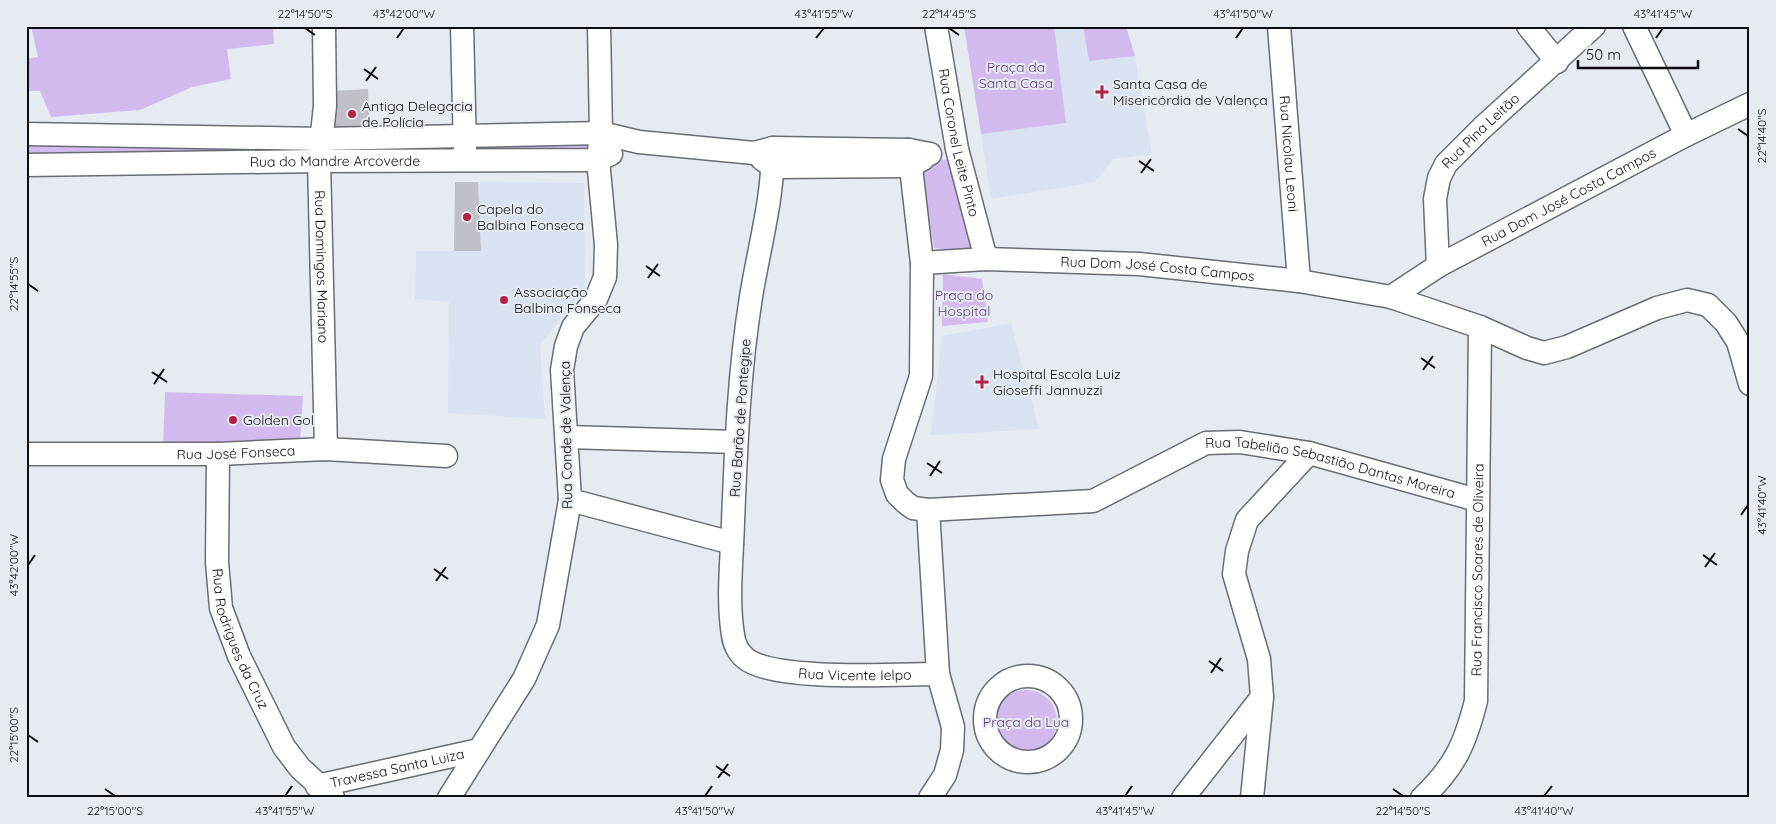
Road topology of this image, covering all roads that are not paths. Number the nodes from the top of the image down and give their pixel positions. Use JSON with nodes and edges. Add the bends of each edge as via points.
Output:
{"nodes":[{"id":1,"x":324,"y":26,"type":"edge"},
{"id":2,"x":462,"y":26,"type":"edge"},
{"id":3,"x":599,"y":26,"type":"edge"},
{"id":4,"x":936,"y":26,"type":"edge"},
{"id":5,"x":1279,"y":26,"type":"edge"},
{"id":6,"x":1528,"y":26,"type":"edge"},
{"id":7,"x":1594,"y":26,"type":"edge"},
{"id":8,"x":1634,"y":26,"type":"edge"},
{"id":9,"x":1557,"y":62,"type":"junction"},
{"id":10,"x":1750,"y":104,"type":"edge"},
{"id":11,"x":601,"y":133,"type":"junction"},
{"id":12,"x":26,"y":134,"type":"edge"},
{"id":13,"x":1686,"y":135,"type":"junction"},
{"id":14,"x":465,"y":136,"type":"junction"},
{"id":15,"x":639,"y":142,"type":"junction"},
{"id":16,"x":320,"y":150,"type":"junction"},
{"id":17,"x":957,"y":150,"type":"junction"},
{"id":18,"x":767,"y":156,"type":"junction"},
{"id":19,"x":917,"y":157,"type":"junction"},
{"id":20,"x":598,"y":160,"type":"junction"},
{"id":21,"x":465,"y":161,"type":"junction"},
{"id":22,"x":26,"y":165,"type":"edge"},
{"id":23,"x":986,"y":259,"type":"junction"},
{"id":24,"x":922,"y":263,"type":"junction"},
{"id":25,"x":1438,"y":266,"type":"junction"},
{"id":26,"x":1299,"y":281,"type":"junction"},
{"id":27,"x":1391,"y":297,"type":"junction"},
{"id":28,"x":1480,"y":327,"type":"junction"},
{"id":29,"x":1750,"y":384,"type":"edge"},
{"id":30,"x":568,"y":437,"type":"junction"},
{"id":31,"x":736,"y":442,"type":"junction"},
{"id":32,"x":326,"y":449,"type":"junction"},
{"id":33,"x":1309,"y":453,"type":"junction"},
{"id":34,"x":26,"y":454,"type":"edge"},
{"id":35,"x":218,"y":454,"type":"junction"},
{"id":36,"x":446,"y":456,"type":"dead end"},
{"id":37,"x":570,"y":500,"type":"junction"},
{"id":38,"x":1477,"y":500,"type":"junction"},
{"id":39,"x":928,"y":510,"type":"junction"},
{"id":40,"x":732,"y":543,"type":"junction"},
{"id":41,"x":771,"y":670,"type":"joint"},
{"id":42,"x":938,"y":674,"type":"junction"},
{"id":43,"x":1262,"y":697,"type":"junction"},
{"id":44,"x":953,"y":726,"type":"junction"},
{"id":45,"x":986,"y":731,"type":"dead end"},
{"id":46,"x":479,"y":750,"type":"junction"},
{"id":47,"x":325,"y":792,"type":"edge"},
{"id":48,"x":449,"y":798,"type":"edge"},
{"id":49,"x":930,"y":798,"type":"edge"},
{"id":50,"x":1183,"y":798,"type":"edge"},
{"id":51,"x":1252,"y":798,"type":"edge"},
{"id":52,"x":1422,"y":798,"type":"edge"}],
"edges":[{"from":1,"to":16,"type":"street","name":"Rua Domingos Mariano","via":[[325,106]]},
{"from":2,"to":14,"type":"street"},
{"from":3,"to":11,"type":"street","name":"Rua Conde de Valença"},
{"from":4,"to":17,"type":"street","name":"Rua Coronel Leite Pinto"},
{"from":5,"to":26,"type":"street","name":"Rua Nicolau Leoni"},
{"from":6,"to":9,"type":"street"},
{"from":7,"to":9,"type":"street","name":"Rua Pina Leitão"},
{"from":8,"to":13,"type":"street"},
{"from":9,"to":25,"type":"street","name":"Rua Pina Leitão","via":[[1446,164],[1435,199]]},
{"from":10,"to":13,"type":"street","name":"Rua Dom José Costa Campos"},
{"from":11,"to":14,"type":"street","name":"Rua do Mandre Arcoverde"},
{"from":11,"to":15,"type":"street","name":"Rua do Mandre Arcoverde"},
{"from":11,"to":20,"type":"street","name":"Rua Conde de Valença"},
{"from":12,"to":16,"type":"street","name":"Rua do Mandre Arcoverde"},
{"from":13,"to":25,"type":"street","name":"Rua Dom José Costa Campos"},
{"from":14,"to":16,"type":"street","name":"Rua do Mandre Arcoverde"},
{"from":14,"to":21,"type":"street"},
{"from":15,"to":18,"type":"street","name":"Rua do Mandre Arcoverde"},
{"from":15,"to":20,"type":"street","name":"Rua do Mandre Arcoverde"},
{"from":16,"to":21,"type":"street","name":"Rua do Mandre Arcoverde"},
{"from":16,"to":22,"type":"street","name":"Rua do Mandre Arcoverde"},
{"from":16,"to":32,"type":"street","name":"Rua Domingos Mariano"},
{"from":17,"to":19,"type":"street","name":"Rua do Mandre Arcoverde"},
{"from":17,"to":23,"type":"street","name":"Rua Coronel Leite Pinto"},
{"from":18,"to":19,"type":"street","name":"Rua do Mandre Arcoverde"},
{"from":18,"to":31,"type":"street","name":"Rua Barão de Pontegipe","via":[[763,243],[751,296]]},
{"from":19,"to":24,"type":"street","name":"Rua Tabelião Sebastião Dantas Moreira"},
{"from":20,"to":21,"type":"street","name":"Rua do Mandre Arcoverde"},
{"from":20,"to":30,"type":"street","name":"Rua Conde de Valença","via":[[606,245],[605,277],[596,299],[573,327],[566,346],[562,370]]},
{"from":23,"to":24,"type":"street","name":"Rua Dom José Costa Campos"},
{"from":23,"to":26,"type":"street","name":"Rua Dom José Costa Campos","via":[[1138,264]]},
{"from":24,"to":39,"type":"street","name":"Rua Tabelião Sebastião Dantas Moreira","via":[[921,376],[894,459],[892,480],[897,494],[905,502],[913,508]]},
{"from":25,"to":27,"type":"street","name":"Rua Dom José Costa Campos"},
{"from":26,"to":27,"type":"street","name":"Rua Dom José Costa Campos"},
{"from":27,"to":28,"type":"street","name":"Rua Dom José Costa Campos"},
{"from":28,"to":29,"type":"street","name":"Rua Dom José Costa Campos","via":[[1544,353],[1567,347],[1657,308],[1687,300],[1708,305],[1726,322],[1738,342]]},
{"from":28,"to":38,"type":"street","name":"Rua Francisco Soares de Oliveira"},
{"from":30,"to":31,"type":"street"},
{"from":30,"to":37,"type":"street","name":"Rua Conde de Valença"},
{"from":31,"to":40,"type":"street","name":"Rua Barão de Pontegipe"},
{"from":32,"to":35,"type":"street","name":"Rua José Fonseca"},
{"from":32,"to":36,"type":"street","name":"Rua José Fonseca"},
{"from":33,"to":38,"type":"street","name":"Rua Tabelião Sebastião Dantas Moreira"},
{"from":33,"to":39,"type":"street","name":"Rua Tabelião Sebastião Dantas Moreira","via":[[1240,442],[1206,443],[1093,501]]},
{"from":33,"to":43,"type":"street","via":[[1247,520],[1237,551],[1234,574],[1260,659]]},
{"from":34,"to":35,"type":"street","name":"Rua José Fonseca"},
{"from":35,"to":47,"type":"street","name":"Rua Rodrigues da Cruz","via":[[216,562],[221,608],[239,656],[284,747]]},
{"from":37,"to":40,"type":"street"},
{"from":37,"to":46,"type":"street","name":"Rua Conde de Valença","via":[[548,625],[524,679]]},
{"from":38,"to":52,"type":"street","name":"Rua Francisco Soares de Oliveira","via":[[1476,701],[1457,758]]},
{"from":39,"to":42,"type":"street"},
{"from":40,"to":41,"type":"street","name":"Rua Barão de Pontegipe","via":[[733,637],[746,658]]},
{"from":41,"to":42,"type":"street","name":"Rua Vicente Ielpo"},
{"from":42,"to":44,"type":"street"},
{"from":43,"to":50,"type":"street"},
{"from":43,"to":51,"type":"street"},
{"from":44,"to":45,"type":"street"},
{"from":44,"to":49,"type":"street","via":[[952,750],[945,774]]},
{"from":46,"to":47,"type":"street","name":"Travessa Santa Luiza"},
{"from":46,"to":48,"type":"street","name":"Rua Conde de Valença"}]}
